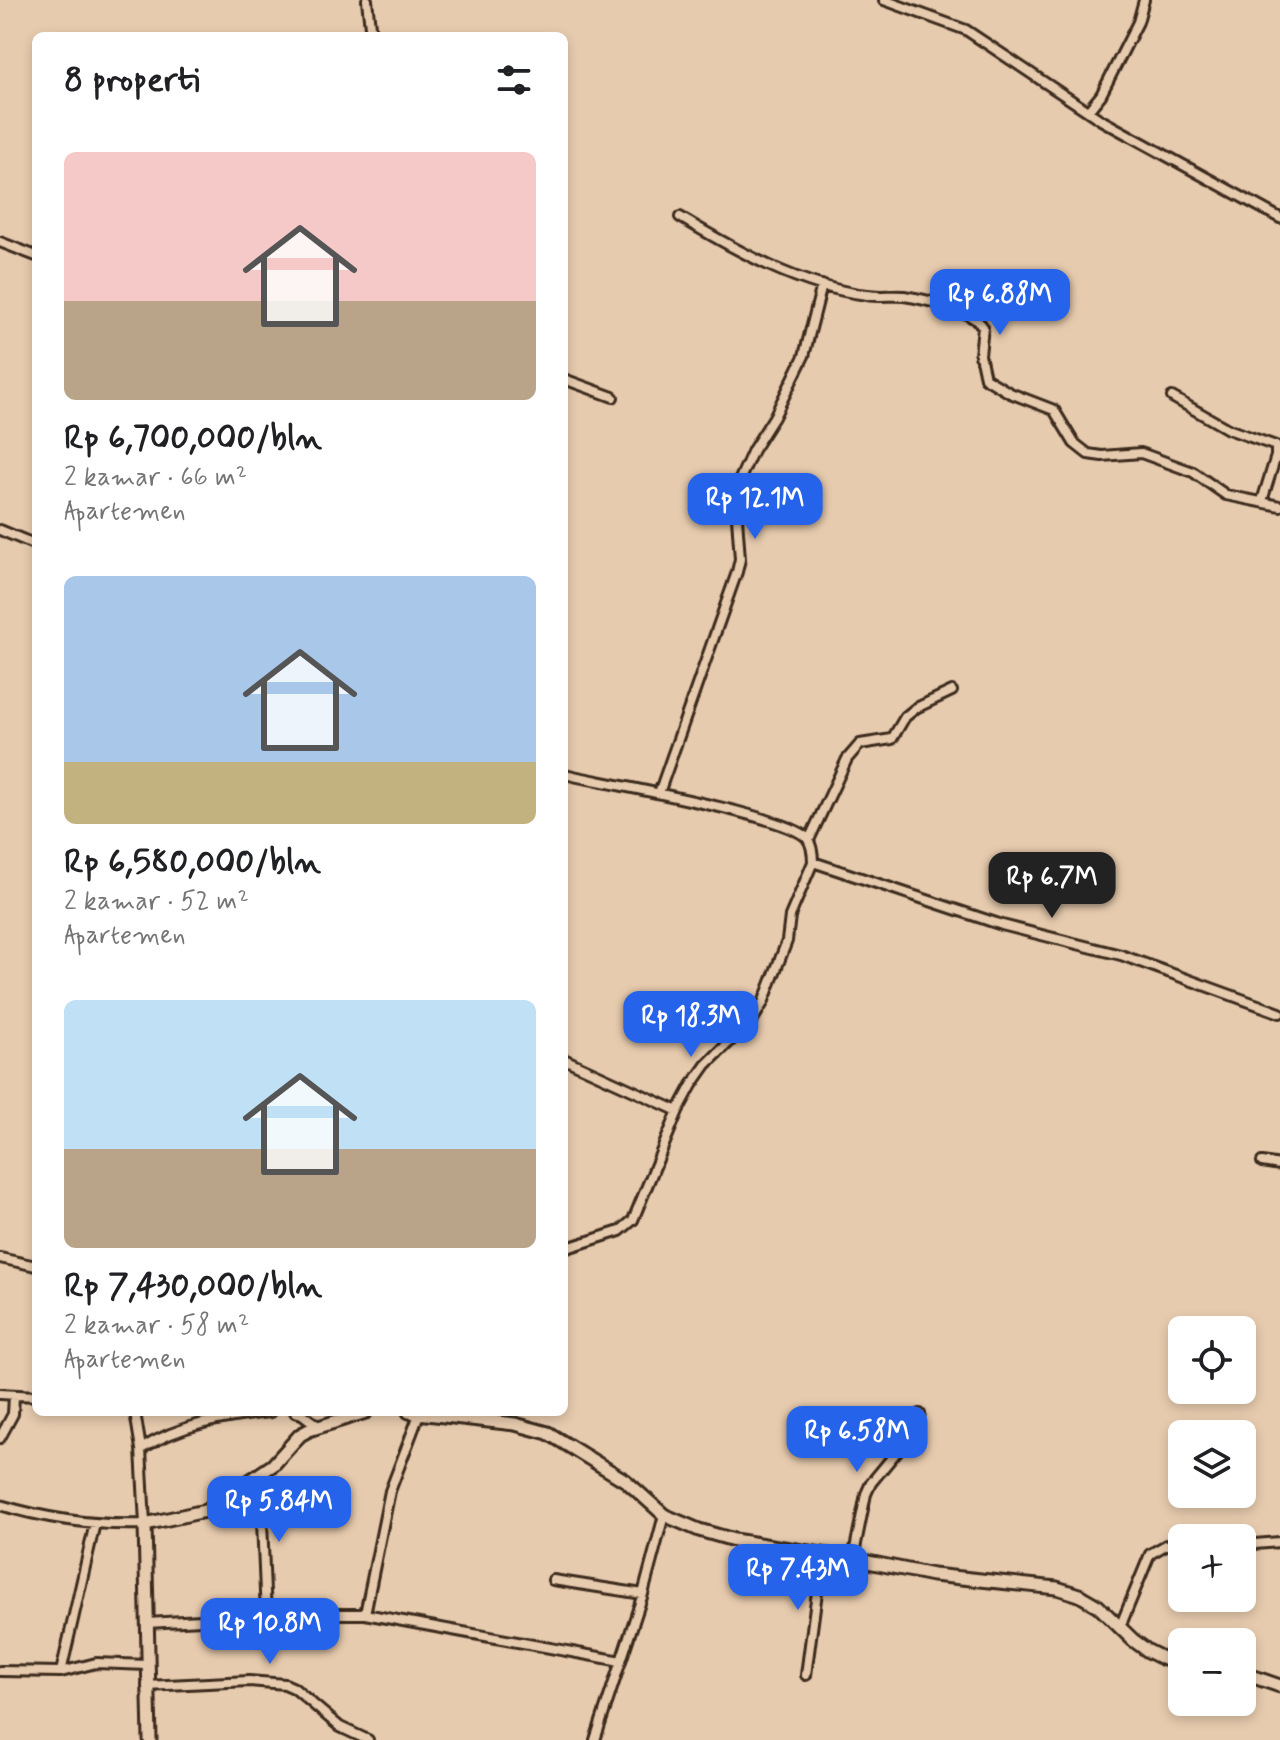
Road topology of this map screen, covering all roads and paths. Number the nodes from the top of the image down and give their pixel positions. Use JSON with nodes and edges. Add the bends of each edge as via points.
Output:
{"nodes":[{"id":1,"x":367,"y":0,"type":"edge"},
{"id":2,"x":884,"y":0,"type":"edge"},
{"id":3,"x":1144,"y":0,"type":"edge"},
{"id":4,"x":371,"y":32,"type":"edge"},
{"id":5,"x":1088,"y":111,"type":"junction"},
{"id":6,"x":680,"y":217,"type":"dead end"},
{"id":7,"x":1280,"y":218,"type":"edge"},
{"id":8,"x":0,"y":242,"type":"edge"},
{"id":9,"x":32,"y":254,"type":"edge"},
{"id":10,"x":822,"y":285,"type":"junction"},
{"id":11,"x":568,"y":380,"type":"edge"},
{"id":12,"x":613,"y":397,"type":"dead end"},
{"id":13,"x":1172,"y":397,"type":"dead end"},
{"id":14,"x":1262,"y":501,"type":"junction"},
{"id":15,"x":1280,"y":506,"type":"edge"},
{"id":16,"x":0,"y":530,"type":"edge"},
{"id":17,"x":32,"y":543,"type":"edge"},
{"id":18,"x":952,"y":691,"type":"dead end"},
{"id":19,"x":568,"y":775,"type":"edge"},
{"id":20,"x":659,"y":793,"type":"junction"},
{"id":21,"x":809,"y":840,"type":"junction"},
{"id":22,"x":813,"y":862,"type":"junction"},
{"id":23,"x":1280,"y":1013,"type":"edge"},
{"id":24,"x":568,"y":1061,"type":"edge"},
{"id":25,"x":678,"y":1111,"type":"junction"},
{"id":26,"x":1262,"y":1162,"type":"dead end"},
{"id":27,"x":1280,"y":1165,"type":"edge"},
{"id":28,"x":568,"y":1248,"type":"edge"},
{"id":29,"x":0,"y":1258,"type":"edge"},
{"id":30,"x":32,"y":1265,"type":"edge"},
{"id":31,"x":0,"y":1394,"type":"edge"},
{"id":32,"x":14,"y":1396,"type":"junction"},
{"id":33,"x":32,"y":1396,"type":"edge"},
{"id":34,"x":920,"y":1414,"type":"dead end"},
{"id":35,"x":136,"y":1416,"type":"edge"},
{"id":36,"x":244,"y":1416,"type":"edge"},
{"id":37,"x":305,"y":1416,"type":"edge"},
{"id":38,"x":350,"y":1416,"type":"edge"},
{"id":39,"x":415,"y":1416,"type":"edge"},
{"id":40,"x":443,"y":1416,"type":"edge"},
{"id":41,"x":318,"y":1426,"type":"junction"},
{"id":42,"x":0,"y":1438,"type":"edge"},
{"id":43,"x":141,"y":1449,"type":"junction"},
{"id":44,"x":260,"y":1474,"type":"junction"},
{"id":45,"x":0,"y":1505,"type":"edge"},
{"id":46,"x":664,"y":1515,"type":"junction"},
{"id":47,"x":95,"y":1523,"type":"junction"},
{"id":48,"x":145,"y":1524,"type":"junction"},
{"id":49,"x":1280,"y":1542,"type":"edge"},
{"id":50,"x":1256,"y":1544,"type":"edge"},
{"id":51,"x":1168,"y":1545,"type":"edge"},
{"id":52,"x":822,"y":1554,"type":"junction"},
{"id":53,"x":853,"y":1559,"type":"junction"},
{"id":54,"x":553,"y":1580,"type":"dead end"},
{"id":55,"x":643,"y":1594,"type":"junction"},
{"id":56,"x":365,"y":1614,"type":"junction"},
{"id":57,"x":266,"y":1616,"type":"junction"},
{"id":58,"x":147,"y":1623,"type":"junction"},
{"id":59,"x":1120,"y":1627,"type":"junction"},
{"id":60,"x":1168,"y":1660,"type":"edge"},
{"id":61,"x":621,"y":1661,"type":"junction"},
{"id":62,"x":147,"y":1665,"type":"junction"},
{"id":63,"x":0,"y":1671,"type":"edge"},
{"id":64,"x":61,"y":1672,"type":"junction"},
{"id":65,"x":806,"y":1675,"type":"dead end"},
{"id":66,"x":1256,"y":1678,"type":"edge"},
{"id":67,"x":147,"y":1686,"type":"junction"},
{"id":68,"x":1280,"y":1686,"type":"edge"},
{"id":69,"x":150,"y":1740,"type":"edge"},
{"id":70,"x":368,"y":1740,"type":"edge"},
{"id":71,"x":595,"y":1740,"type":"edge"}],
"edges":[{"from":1,"to":4,"type":"street"},
{"from":2,"to":5,"type":"street","via":[[966,30]]},
{"from":3,"to":5,"type":"street","via":[[1138,22]]},
{"from":5,"to":7,"type":"street"},
{"from":6,"to":10,"type":"street","via":[[755,259]]},
{"from":8,"to":9,"type":"street"},
{"from":10,"to":14,"type":"street","via":[[924,300],[971,316],[984,330],[980,355],[985,378],[1054,410],[1074,443],[1088,454],[1141,453],[1193,472],[1226,495]]},
{"from":10,"to":20,"type":"street","via":[[804,356],[735,490],[737,572]]},
{"from":11,"to":12,"type":"street"},
{"from":13,"to":14,"type":"street","via":[[1228,429],[1276,446]]},
{"from":14,"to":15,"type":"street"},
{"from":16,"to":17,"type":"street"},
{"from":18,"to":21,"type":"street","via":[[916,708],[892,739],[860,744],[847,759]]},
{"from":19,"to":20,"type":"street"},
{"from":20,"to":21,"type":"street","via":[[764,820]]},
{"from":21,"to":22,"type":"street"},
{"from":22,"to":23,"type":"street","via":[[1002,925],[1121,955]]},
{"from":22,"to":25,"type":"street","via":[[758,1012],[706,1065]]},
{"from":24,"to":25,"type":"street"},
{"from":25,"to":28,"type":"street","via":[[633,1220],[620,1231]]},
{"from":26,"to":27,"type":"street"},
{"from":29,"to":30,"type":"street"},
{"from":31,"to":32,"type":"street"},
{"from":32,"to":33,"type":"street"},
{"from":32,"to":42,"type":"street","via":[[13,1414]]},
{"from":34,"to":53,"type":"street","via":[[871,1483]]},
{"from":35,"to":43,"type":"street"},
{"from":36,"to":43,"type":"street","via":[[204,1422]]},
{"from":37,"to":41,"type":"street"},
{"from":38,"to":41,"type":"street"},
{"from":39,"to":56,"type":"street","via":[[390,1491]]},
{"from":40,"to":46,"type":"street","via":[[548,1433],[626,1481]]},
{"from":41,"to":44,"type":"street","via":[[300,1435]]},
{"from":43,"to":48,"type":"street"},
{"from":44,"to":48,"type":"street","via":[[205,1511]]},
{"from":44,"to":57,"type":"street"},
{"from":45,"to":47,"type":"street"},
{"from":46,"to":52,"type":"street","via":[[734,1540]]},
{"from":46,"to":55,"type":"street"},
{"from":47,"to":48,"type":"street"},
{"from":47,"to":64,"type":"street"},
{"from":48,"to":58,"type":"street"},
{"from":49,"to":50,"type":"street"},
{"from":51,"to":59,"type":"street","via":[[1150,1554]]},
{"from":52,"to":53,"type":"street"},
{"from":52,"to":65,"type":"street"},
{"from":53,"to":59,"type":"street","via":[[933,1575],[1057,1588],[1098,1606]]},
{"from":54,"to":55,"type":"street"},
{"from":55,"to":61,"type":"street"},
{"from":56,"to":57,"type":"street"},
{"from":56,"to":61,"type":"street"},
{"from":57,"to":58,"type":"street"},
{"from":58,"to":62,"type":"street"},
{"from":59,"to":60,"type":"street"},
{"from":61,"to":71,"type":"street"},
{"from":62,"to":64,"type":"street","via":[[96,1663]]},
{"from":62,"to":67,"type":"street"},
{"from":63,"to":64,"type":"street"},
{"from":66,"to":68,"type":"street"},
{"from":67,"to":69,"type":"street"},
{"from":67,"to":70,"type":"street","via":[[285,1684],[340,1727]]}]}
